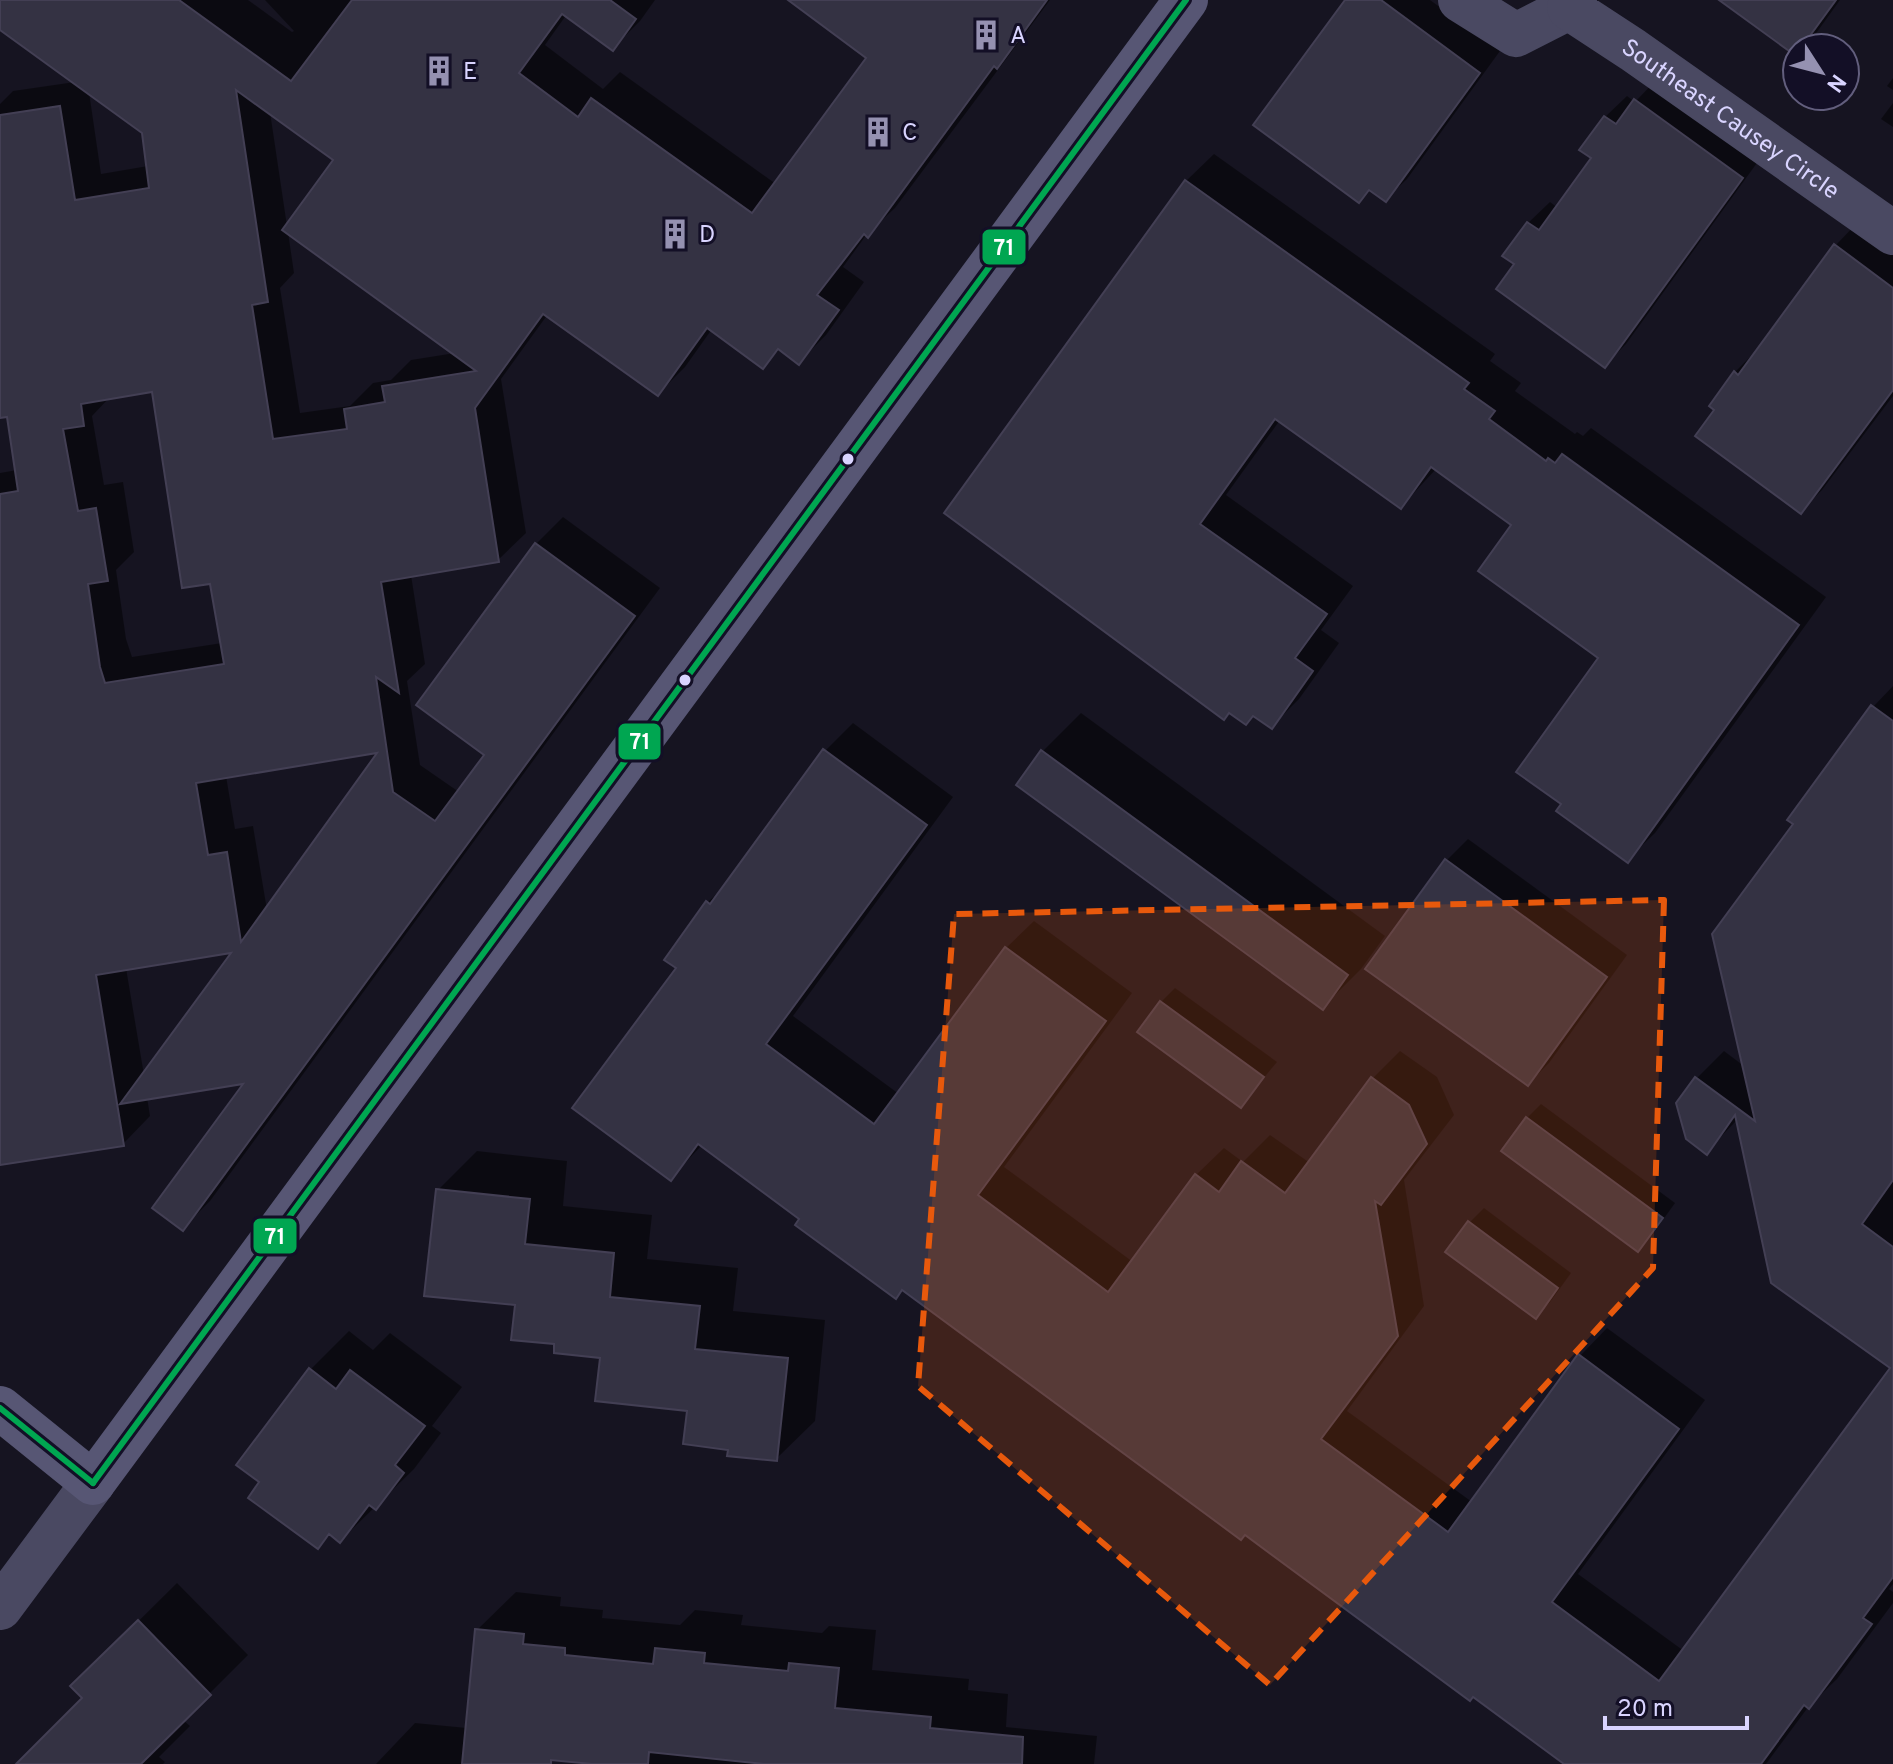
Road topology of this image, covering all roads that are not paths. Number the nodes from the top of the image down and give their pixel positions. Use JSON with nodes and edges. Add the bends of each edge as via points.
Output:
{"nodes":[{"id":1,"x":1186,"y":0,"type":"edge"},
{"id":2,"x":1460,"y":0,"type":"edge"},
{"id":3,"x":1572,"y":4,"type":"edge"},
{"id":4,"x":1893,"y":233,"type":"edge"},
{"id":5,"x":0,"y":1408,"type":"edge"},
{"id":6,"x":93,"y":1483,"type":"junction"},
{"id":7,"x":0,"y":1608,"type":"edge"}],
"edges":[{"from":1,"to":6,"type":"street"},
{"from":2,"to":3,"type":"street","name":"Southeast Causey Circle","via":[[1516,35]]},
{"from":3,"to":4,"type":"street","name":"Southeast Causey Circle"},
{"from":5,"to":6,"type":"street"},
{"from":6,"to":7,"type":"street"}]}
